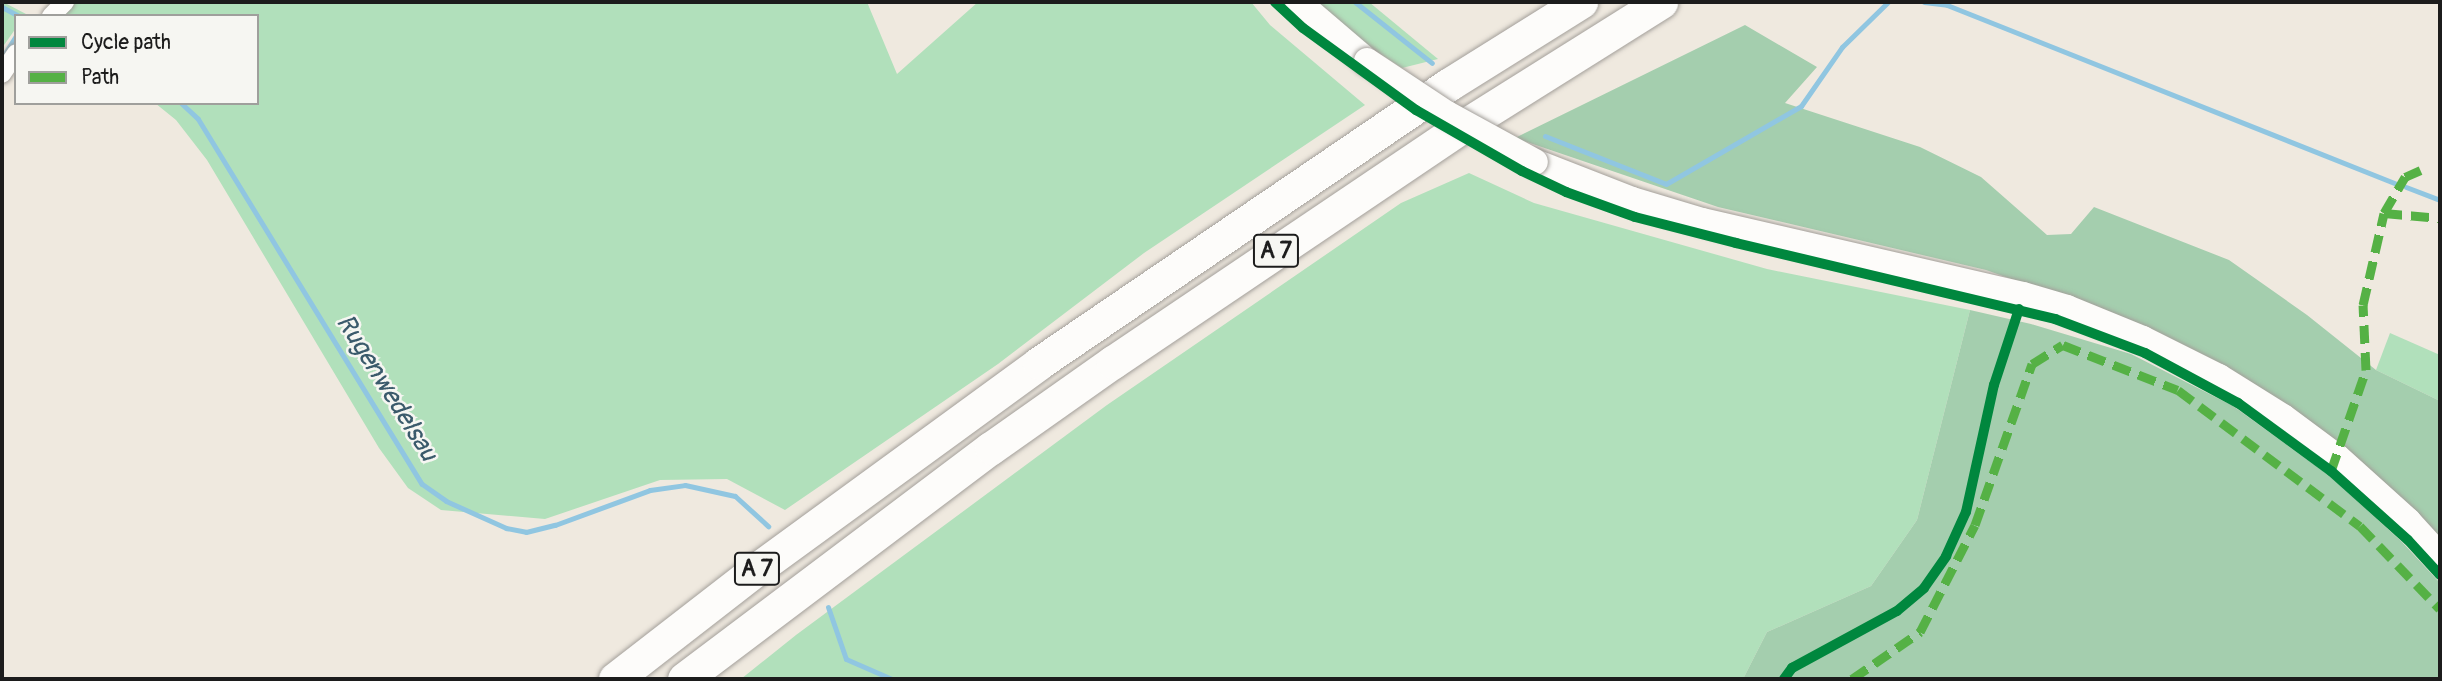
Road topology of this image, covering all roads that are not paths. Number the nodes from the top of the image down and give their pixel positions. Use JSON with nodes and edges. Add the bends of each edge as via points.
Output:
{"nodes":[{"id":1,"x":1298,"y":2,"type":"edge"},
{"id":2,"x":1581,"y":2,"type":"edge"},
{"id":3,"x":1661,"y":2,"type":"edge"},
{"id":4,"x":14,"y":56,"type":"edge"},
{"id":5,"x":2,"y":74,"type":"edge"},
{"id":6,"x":2440,"y":556,"type":"edge"},
{"id":7,"x":615,"y":679,"type":"edge"},
{"id":8,"x":684,"y":679,"type":"edge"}],
"edges":[{"from":1,"to":6,"type":"main road","bridge":true,"via":[[1367,61],[1447,114],[1535,162],[1632,200],[1702,221],[2021,302],[2067,308],[2143,338],[2283,417],[2337,457]]},
{"from":2,"to":7,"type":"highway","number":"A 7","via":[[1448,85],[1038,363]]},
{"from":3,"to":8,"type":"highway","number":"A 7","via":[[1462,127],[1113,362]]},
{"from":4,"to":5,"type":"street"}]}
